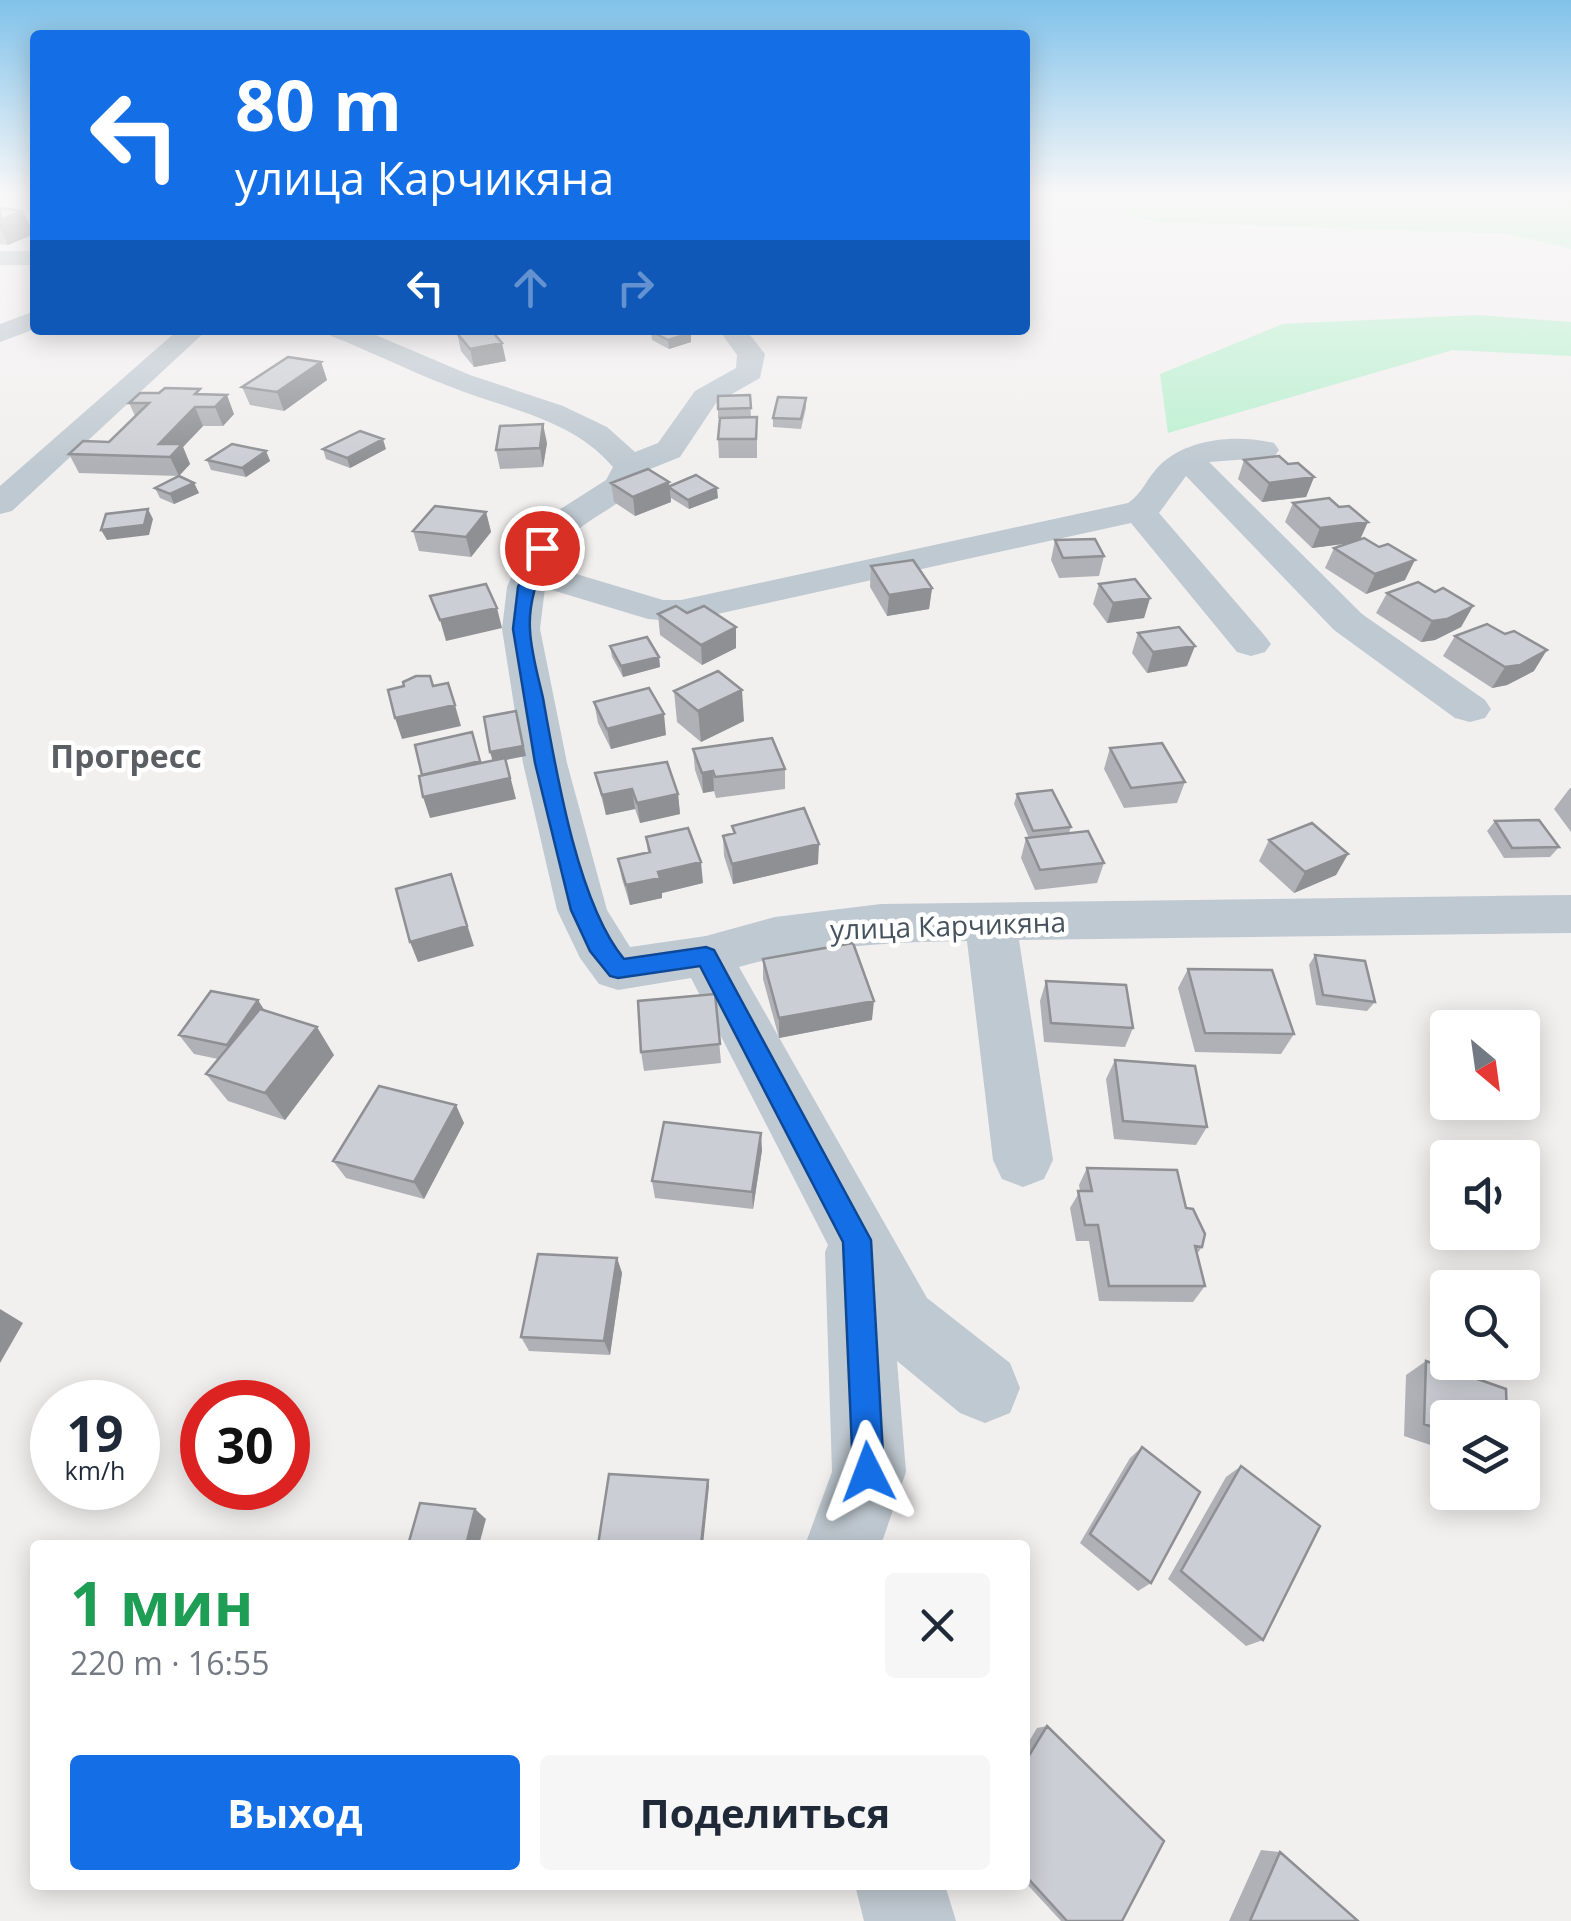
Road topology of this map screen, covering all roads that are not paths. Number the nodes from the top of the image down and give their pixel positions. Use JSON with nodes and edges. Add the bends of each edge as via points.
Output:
{"nodes":[{"id":1,"x":30,"y":321,"type":"edge"},
{"id":2,"x":0,"y":334,"type":"edge"},
{"id":3,"x":188,"y":335,"type":"edge"},
{"id":4,"x":361,"y":335,"type":"edge"},
{"id":5,"x":736,"y":335,"type":"edge"},
{"id":6,"x":1263,"y":450,"type":"dead end"},
{"id":7,"x":1189,"y":460,"type":"junction"},
{"id":8,"x":629,"y":466,"type":"junction"},
{"id":9,"x":0,"y":504,"type":"edge"},
{"id":10,"x":1139,"y":511,"type":"junction"},
{"id":11,"x":532,"y":572,"type":"junction"},
{"id":12,"x":1251,"y":644,"type":"dead end"},
{"id":13,"x":1470,"y":709,"type":"dead end"},
{"id":14,"x":1571,"y":914,"type":"edge"},
{"id":15,"x":989,"y":922,"type":"junction"},
{"id":16,"x":706,"y":956,"type":"junction"},
{"id":17,"x":1023,"y":1160,"type":"dead end"},
{"id":18,"x":857,"y":1240,"type":"junction"},
{"id":19,"x":986,"y":1388,"type":"dead end"},
{"id":20,"x":845,"y":1540,"type":"edge"},
{"id":21,"x":901,"y":1890,"type":"edge"},
{"id":22,"x":910,"y":1921,"type":"edge"}],
"edges":[{"from":1,"to":2,"type":"street"},
{"from":3,"to":9,"type":"street"},
{"from":4,"to":8,"type":"street","via":[[459,381],[558,415],[614,444]]},
{"from":5,"to":8,"type":"street","via":[[751,354],[750,372],[705,397],[669,450]]},
{"from":6,"to":7,"type":"street","via":[[1221,449]]},
{"from":7,"to":10,"type":"street","via":[[1176,466],[1152,505]]},
{"from":7,"to":13,"type":"street","via":[[1348,622]]},
{"from":8,"to":11,"type":"street","name":"улица Карчикяна","via":[[620,486],[560,524]]},
{"from":10,"to":11,"type":"street","via":[[681,611],[661,611]]},
{"from":10,"to":12,"type":"street"},
{"from":11,"to":16,"type":"street","name":"улица Карчикяна","via":[[521,629],[582,910],[618,969]]},
{"from":14,"to":15,"type":"street","name":"улица Карчикяна"},
{"from":15,"to":16,"type":"street","name":"улица Карчикяна","via":[[881,923],[775,937]]},
{"from":15,"to":17,"type":"street"},
{"from":16,"to":18,"type":"street"},
{"from":18,"to":19,"type":"street","via":[[903,1322]]},
{"from":18,"to":20,"type":"street","via":[[868,1472]]},
{"from":21,"to":22,"type":"street"}]}
